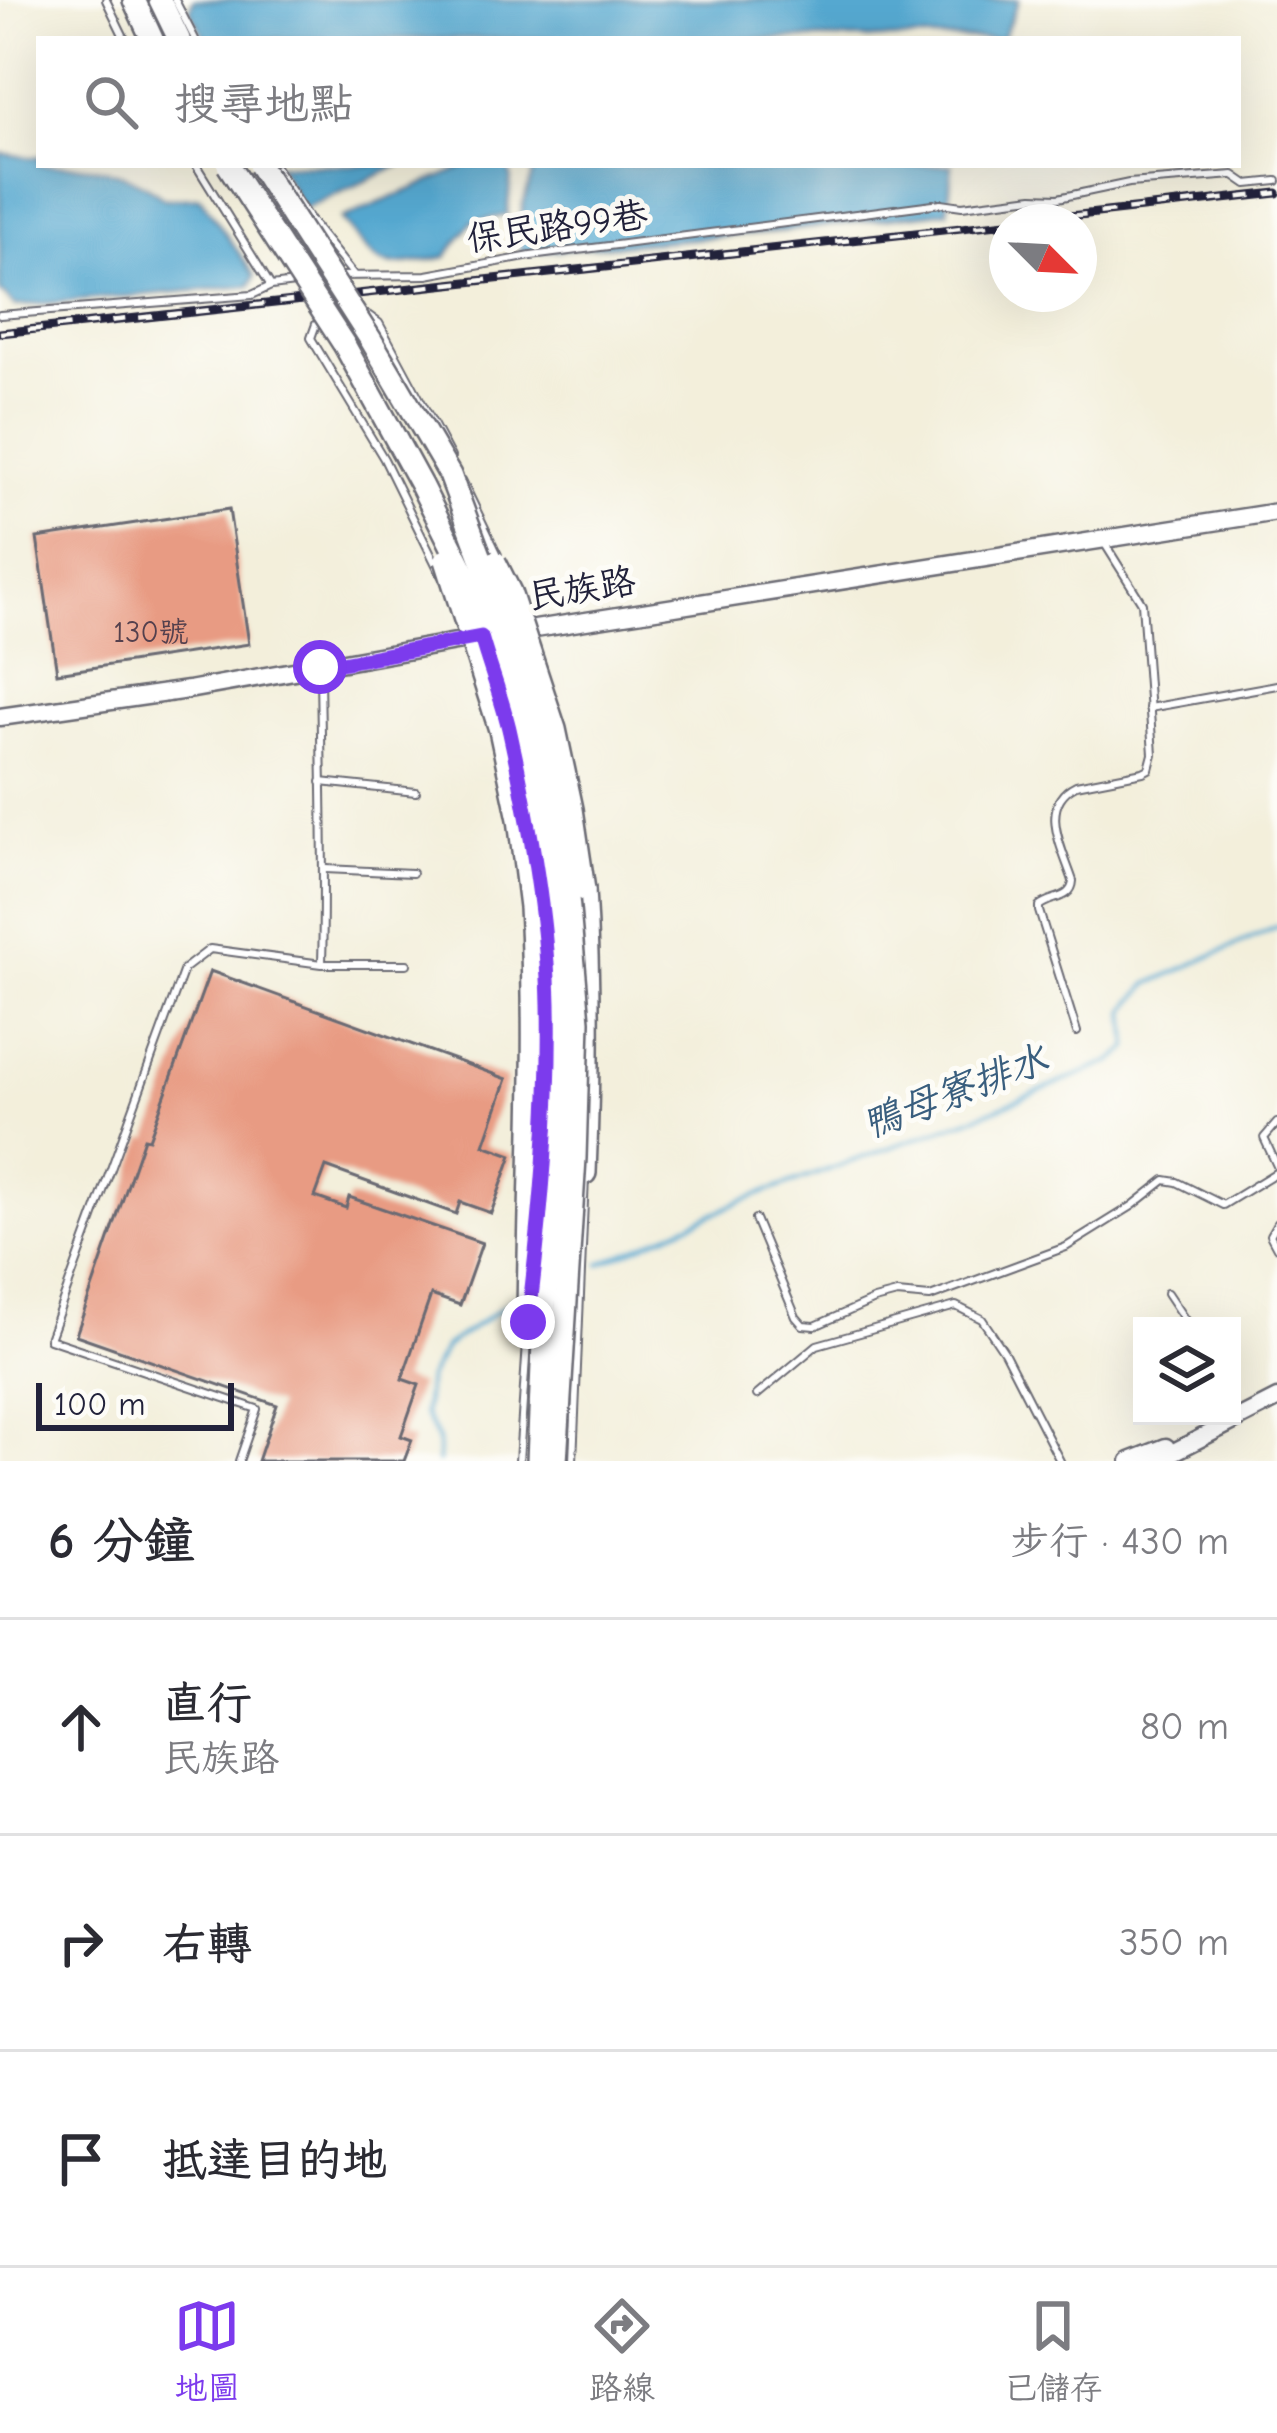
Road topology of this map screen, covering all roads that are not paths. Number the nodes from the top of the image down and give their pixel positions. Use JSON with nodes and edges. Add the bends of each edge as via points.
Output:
{"nodes":[{"id":1,"x":106,"y":0,"type":"edge"},
{"id":2,"x":134,"y":0,"type":"edge"},
{"id":3,"x":161,"y":0,"type":"edge"},
{"id":4,"x":175,"y":0,"type":"edge"},
{"id":5,"x":176,"y":34,"type":"edge"},
{"id":6,"x":124,"y":36,"type":"edge"},
{"id":7,"x":151,"y":36,"type":"edge"},
{"id":8,"x":193,"y":36,"type":"edge"},
{"id":9,"x":198,"y":168,"type":"edge"},
{"id":10,"x":230,"y":168,"type":"edge"},
{"id":11,"x":261,"y":168,"type":"edge"},
{"id":12,"x":276,"y":168,"type":"edge"},
{"id":13,"x":1277,"y":181,"type":"edge"},
{"id":14,"x":353,"y":274,"type":"junction"},
{"id":15,"x":271,"y":286,"type":"junction"},
{"id":16,"x":0,"y":315,"type":"edge"},
{"id":17,"x":351,"y":318,"type":"dead end"},
{"id":18,"x":334,"y":321,"type":"dead end"},
{"id":19,"x":450,"y":475,"type":"junction"},
{"id":20,"x":422,"y":485,"type":"junction"},
{"id":21,"x":1277,"y":512,"type":"edge"},
{"id":22,"x":1103,"y":541,"type":"junction"},
{"id":23,"x":516,"y":632,"type":"junction"},
{"id":24,"x":481,"y":637,"type":"junction"},
{"id":25,"x":320,"y":667,"type":"junction"},
{"id":26,"x":1277,"y":685,"type":"edge"},
{"id":27,"x":1149,"y":708,"type":"junction"},
{"id":28,"x":0,"y":717,"type":"edge"},
{"id":29,"x":321,"y":782,"type":"junction"},
{"id":30,"x":416,"y":792,"type":"dead end"},
{"id":31,"x":325,"y":869,"type":"junction"},
{"id":32,"x":412,"y":873,"type":"dead end"},
{"id":33,"x":322,"y":964,"type":"junction"},
{"id":34,"x":406,"y":964,"type":"dead end"},
{"id":35,"x":1077,"y":1033,"type":"dead end"},
{"id":36,"x":1277,"y":1123,"type":"edge"},
{"id":37,"x":1277,"y":1169,"type":"edge"},
{"id":38,"x":585,"y":1173,"type":"junction"},
{"id":39,"x":754,"y":1219,"type":"dead end"},
{"id":40,"x":1277,"y":1223,"type":"edge"},
{"id":41,"x":1277,"y":1248,"type":"edge"},
{"id":42,"x":1167,"y":1293,"type":"dead end"},
{"id":43,"x":1183,"y":1317,"type":"edge"},
{"id":44,"x":528,"y":1322,"type":"junction"},
{"id":45,"x":758,"y":1395,"type":"dead end"},
{"id":46,"x":1277,"y":1399,"type":"edge"},
{"id":47,"x":1241,"y":1415,"type":"edge"},
{"id":48,"x":1216,"y":1425,"type":"edge"},
{"id":49,"x":1220,"y":1425,"type":"edge"},
{"id":50,"x":239,"y":1461,"type":"edge"},
{"id":51,"x":519,"y":1461,"type":"edge"},
{"id":52,"x":538,"y":1461,"type":"edge"},
{"id":53,"x":556,"y":1461,"type":"edge"},
{"id":54,"x":573,"y":1461,"type":"edge"},
{"id":55,"x":1060,"y":1461,"type":"edge"},
{"id":56,"x":1130,"y":1461,"type":"edge"},
{"id":57,"x":1156,"y":1461,"type":"edge"}],
"edges":[{"from":1,"to":6,"type":"lane"},
{"from":2,"to":7,"type":"highway"},
{"from":3,"to":5,"type":"highway"},
{"from":4,"to":8,"type":"lane"},
{"from":9,"to":15,"type":"lane"},
{"from":10,"to":20,"type":"highway","bridge":true,"via":[[345,346]]},
{"from":11,"to":19,"type":"highway","bridge":true},
{"from":12,"to":14,"type":"lane"},
{"from":13,"to":14,"type":"lane","name":"保民路99巷","via":[[1247,184],[1234,175],[1129,183],[427,274]]},
{"from":14,"to":15,"type":"lane","name":"保民路99巷"},
{"from":15,"to":16,"type":"lane","name":"保民路99巷","via":[[252,295]]},
{"from":17,"to":23,"type":"lane","via":[[380,323],[440,432],[499,556]]},
{"from":18,"to":24,"type":"lane","via":[[316,324],[310,338]]},
{"from":19,"to":38,"type":"highway","bridge":true,"via":[[510,592],[572,809],[590,1013]]},
{"from":19,"to":53,"type":"highway","bridge":true,"via":[[540,736],[568,898],[579,1022]]},
{"from":20,"to":44,"type":"highway","bridge":true,"via":[[500,730],[519,819],[535,1029]]},
{"from":20,"to":52,"type":"highway","bridge":true,"via":[[480,603],[521,738],[550,899],[561,1071]]},
{"from":21,"to":22,"type":"street","name":"民族路"},
{"from":22,"to":23,"type":"street","name":"民族路"},
{"from":22,"to":27,"type":"lane","via":[[1142,603]]},
{"from":23,"to":24,"type":"street","name":"民族路"},
{"from":23,"to":38,"type":"lane","via":[[572,879]]},
{"from":24,"to":25,"type":"street","name":"民族路"},
{"from":24,"to":44,"type":"lane","via":[[514,752],[549,1000],[541,1224]]},
{"from":25,"to":28,"type":"street","name":"民族路"},
{"from":25,"to":29,"type":"lane"},
{"from":26,"to":27,"type":"lane"},
{"from":27,"to":35,"type":"lane","via":[[1149,769],[1076,785],[1054,813],[1072,889],[1039,911]]},
{"from":29,"to":30,"type":"lane"},
{"from":29,"to":31,"type":"lane"},
{"from":31,"to":32,"type":"lane"},
{"from":31,"to":33,"type":"lane"},
{"from":33,"to":34,"type":"lane"},
{"from":33,"to":50,"type":"lane","via":[[210,950],[184,969],[49,1339],[257,1409]]},
{"from":36,"to":37,"type":"lane","via":[[1264,1138]]},
{"from":37,"to":39,"type":"lane","via":[[1223,1204],[1165,1180],[1066,1247],[930,1297],[874,1300],[815,1326],[796,1317]]},
{"from":38,"to":54,"type":"lane"},
{"from":40,"to":41,"type":"lane","via":[[1270,1235]]},
{"from":42,"to":43,"type":"lane"},
{"from":44,"to":51,"type":"lane"},
{"from":45,"to":55,"type":"lane","via":[[817,1345],[956,1306],[982,1319]]},
{"from":46,"to":47,"type":"street"},
{"from":48,"to":56,"type":"street"},
{"from":49,"to":57,"type":"street"}]}
